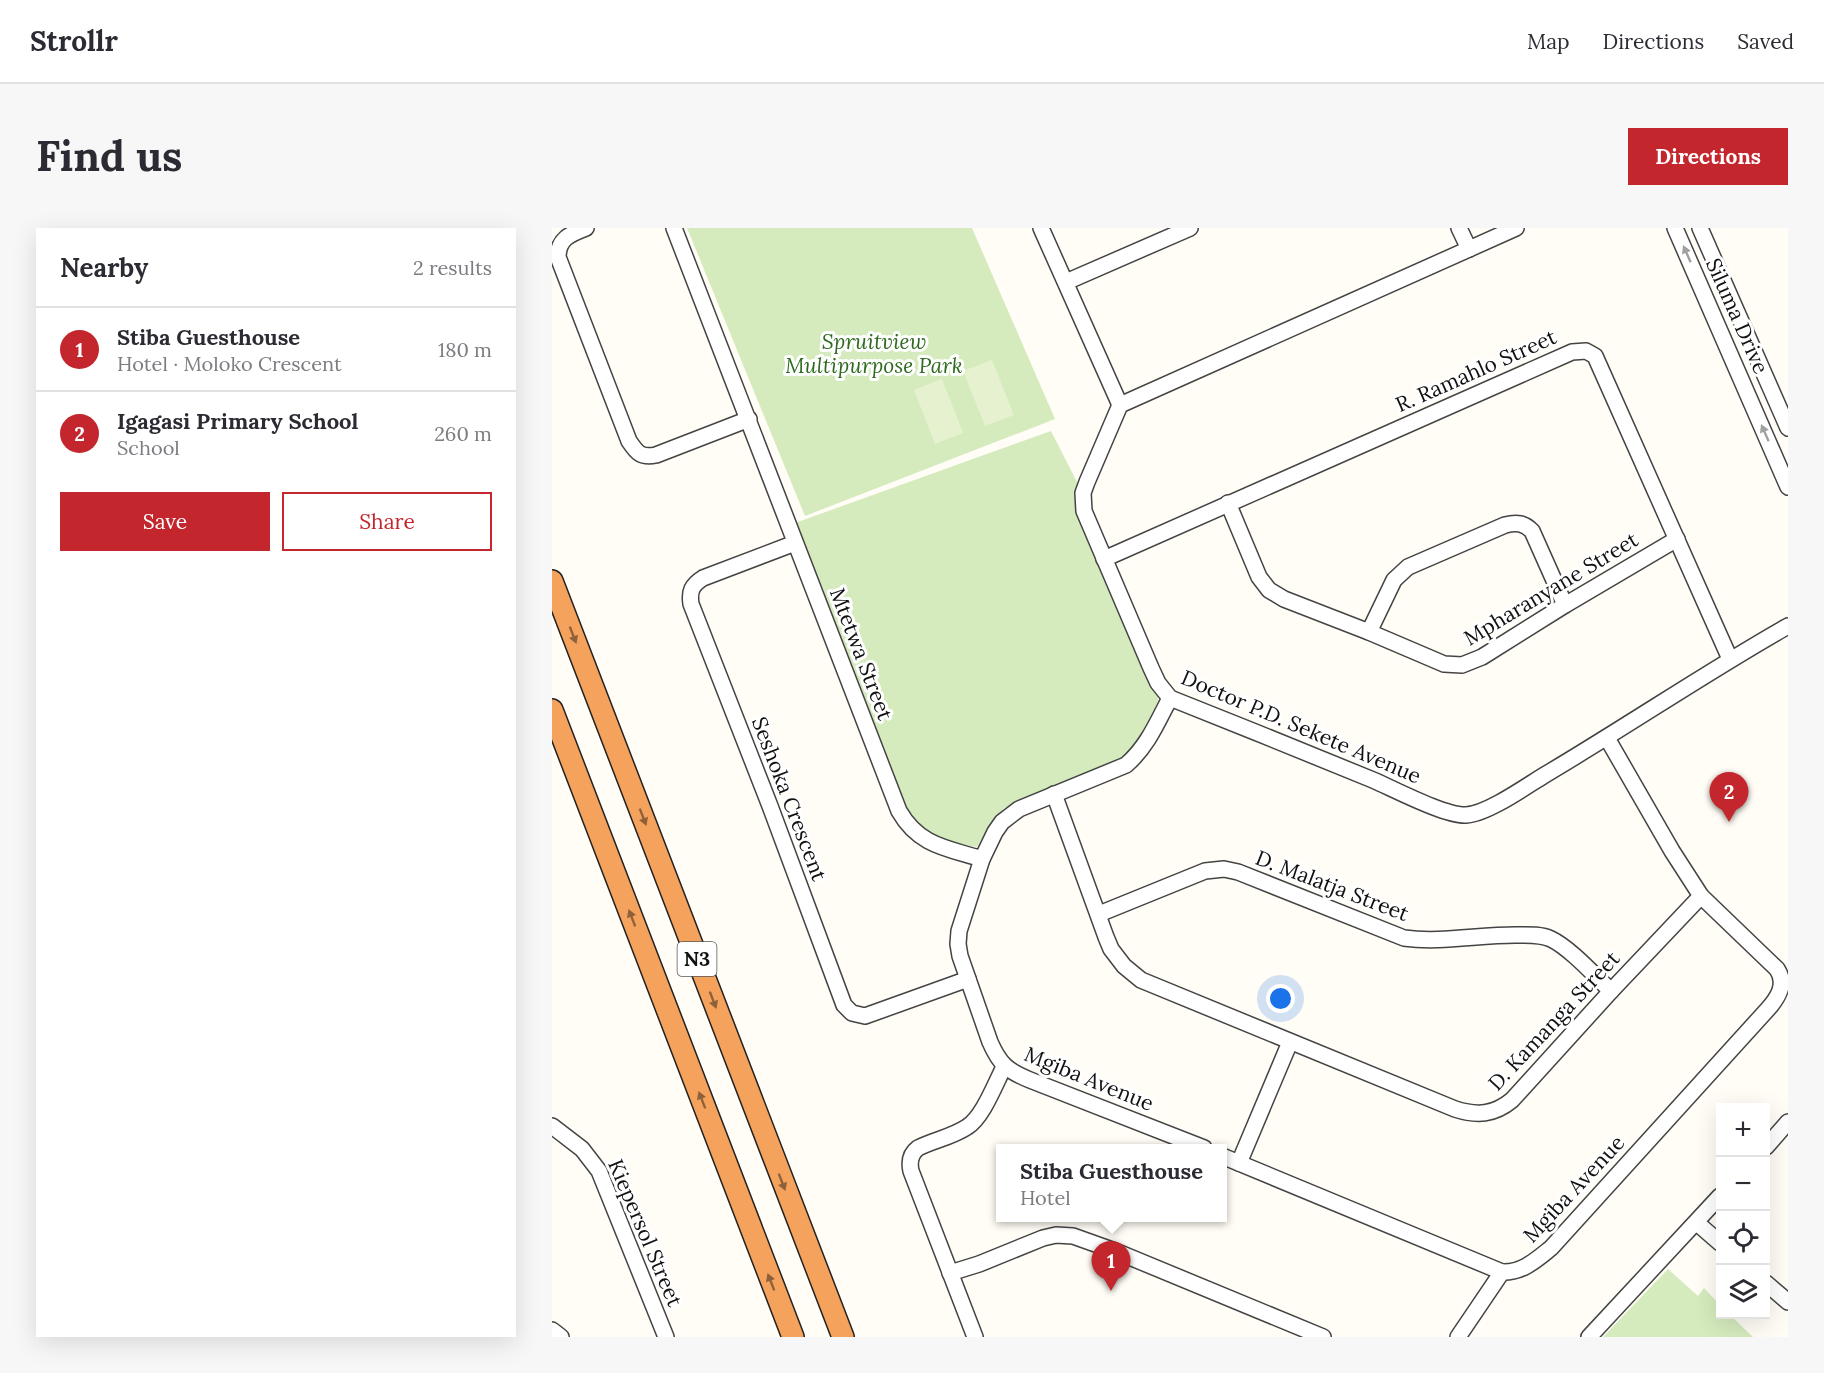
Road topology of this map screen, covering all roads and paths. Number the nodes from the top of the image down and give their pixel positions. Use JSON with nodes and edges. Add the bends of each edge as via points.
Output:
{"nodes":[{"id":1,"x":586,"y":228,"type":"edge"},
{"id":2,"x":674,"y":228,"type":"edge"},
{"id":3,"x":1041,"y":228,"type":"edge"},
{"id":4,"x":1190,"y":228,"type":"edge"},
{"id":5,"x":1459,"y":228,"type":"edge"},
{"id":6,"x":1516,"y":228,"type":"edge"},
{"id":7,"x":1675,"y":228,"type":"edge"},
{"id":8,"x":1700,"y":228,"type":"edge"},
{"id":9,"x":1468,"y":249,"type":"junction"},
{"id":10,"x":1066,"y":282,"type":"junction"},
{"id":11,"x":1120,"y":405,"type":"junction"},
{"id":12,"x":749,"y":419,"type":"junction"},
{"id":13,"x":1788,"y":428,"type":"edge"},
{"id":14,"x":1788,"y":487,"type":"edge"},
{"id":15,"x":1228,"y":503,"type":"junction"},
{"id":16,"x":1677,"y":539,"type":"junction"},
{"id":17,"x":795,"y":543,"type":"junction"},
{"id":18,"x":1104,"y":559,"type":"junction"},
{"id":19,"x":552,"y":581,"type":"edge"},
{"id":20,"x":1565,"y":605,"type":"junction"},
{"id":21,"x":1788,"y":626,"type":"edge"},
{"id":22,"x":1370,"y":632,"type":"junction"},
{"id":23,"x":1730,"y":659,"type":"junction"},
{"id":24,"x":1170,"y":698,"type":"junction"},
{"id":25,"x":552,"y":710,"type":"edge"},
{"id":26,"x":1607,"y":738,"type":"junction"},
{"id":27,"x":1054,"y":794,"type":"junction"},
{"id":28,"x":982,"y":859,"type":"junction"},
{"id":29,"x":1701,"y":896,"type":"junction"},
{"id":30,"x":1099,"y":914,"type":"junction"},
{"id":31,"x":968,"y":979,"type":"junction"},
{"id":32,"x":1611,"y":991,"type":"junction"},
{"id":33,"x":1290,"y":1042,"type":"junction"},
{"id":34,"x":1005,"y":1067,"type":"junction"},
{"id":35,"x":1788,"y":1122,"type":"edge"},
{"id":36,"x":552,"y":1126,"type":"edge"},
{"id":37,"x":1770,"y":1142,"type":"edge"},
{"id":38,"x":1191,"y":1144,"type":"edge"},
{"id":39,"x":1227,"y":1158,"type":"edge"},
{"id":40,"x":1239,"y":1163,"type":"junction"},
{"id":41,"x":1716,"y":1201,"type":"edge"},
{"id":42,"x":1697,"y":1222,"type":"junction"},
{"id":43,"x":1716,"y":1239,"type":"edge"},
{"id":44,"x":1502,"y":1272,"type":"junction"},
{"id":45,"x":950,"y":1273,"type":"junction"},
{"id":46,"x":1770,"y":1286,"type":"edge"},
{"id":47,"x":1788,"y":1302,"type":"edge"},
{"id":48,"x":552,"y":1330,"type":"edge"},
{"id":49,"x":561,"y":1337,"type":"edge"},
{"id":50,"x":666,"y":1337,"type":"edge"},
{"id":51,"x":793,"y":1337,"type":"edge"},
{"id":52,"x":843,"y":1337,"type":"edge"},
{"id":53,"x":975,"y":1337,"type":"edge"},
{"id":54,"x":1323,"y":1337,"type":"edge"},
{"id":55,"x":1458,"y":1337,"type":"edge"},
{"id":56,"x":1590,"y":1337,"type":"edge"}],
"edges":[{"from":1,"to":12,"type":"street","via":[[561,242],[558,257],[633,448],[647,457],[656,455]]},
{"from":2,"to":12,"type":"street","name":"Mtetwa Street"},
{"from":3,"to":10,"type":"street"},
{"from":4,"to":10,"type":"street"},
{"from":5,"to":9,"type":"street"},
{"from":6,"to":9,"type":"street"},
{"from":14,"to":7,"type":"street","name":"Siluma Drive","one_way":true},
{"from":8,"to":13,"type":"street","name":"Siluma Drive"},
{"from":9,"to":11,"type":"street"},
{"from":10,"to":11,"type":"street"},
{"from":11,"to":18,"type":"street","name":"Doctor P.D. Sekete Avenue","via":[[1082,502]]},
{"from":12,"to":17,"type":"street","name":"Mtetwa Street"},
{"from":15,"to":16,"type":"street","name":"R. Ramahlo Street","via":[[1582,350],[1595,356]]},
{"from":15,"to":18,"type":"street","name":"R. Ramahlo Street"},
{"from":15,"to":22,"type":"street","name":"Mpharanyane Street","via":[[1259,577],[1269,590]]},
{"from":16,"to":20,"type":"street","name":"Mpharanyane Street"},
{"from":16,"to":23,"type":"street","name":"R. Ramahlo Street"},
{"from":17,"to":28,"type":"street","name":"Mtetwa Street","via":[[904,820],[932,843]]},
{"from":17,"to":31,"type":"street","name":"Seshoka Crescent","via":[[703,578],[696,582],[690,596],[844,1005],[852,1013],[865,1016]]},
{"from":18,"to":24,"type":"street","name":"Doctor P.D. Sekete Avenue","via":[[1158,683]]},
{"from":19,"to":52,"type":"highway","number":"N3","one_way":true},
{"from":20,"to":22,"type":"street","name":"Mpharanyane Street","via":[[1482,657],[1462,665],[1444,664]]},
{"from":20,"to":22,"type":"street","via":[[1532,531],[1515,522],[1408,567],[1394,580]]},
{"from":21,"to":23,"type":"street","name":"Doctor P.D. Sekete Avenue"},
{"from":23,"to":26,"type":"street","name":"Doctor P.D. Sekete Avenue"},
{"from":24,"to":26,"type":"street","name":"Doctor P.D. Sekete Avenue","via":[[1435,807],[1467,815],[1490,807]]},
{"from":24,"to":27,"type":"street","name":"Mgiba Avenue","via":[[1137,756],[1126,765]]},
{"from":51,"to":25,"type":"highway","number":"N3","one_way":true},
{"from":26,"to":29,"type":"street"},
{"from":27,"to":28,"type":"street","name":"Mgiba Avenue","via":[[1002,822]]},
{"from":27,"to":30,"type":"street","name":"D. Kamanga Street"},
{"from":28,"to":31,"type":"street","name":"Mgiba Avenue","via":[[959,932],[960,956]]},
{"from":29,"to":32,"type":"street","name":"D. Kamanga Street"},
{"from":29,"to":44,"type":"street","name":"Mgiba Avenue","via":[[1781,974],[1778,996],[1551,1248],[1518,1271]]},
{"from":30,"to":32,"type":"street","name":"D. Malatja Street","via":[[1205,871],[1224,869],[1404,938],[1545,937],[1565,949]]},
{"from":30,"to":33,"type":"street","name":"D. Kamanga Street","via":[[1112,949],[1141,980]]},
{"from":31,"to":34,"type":"street","name":"Mgiba Avenue","via":[[993,1048]]},
{"from":32,"to":33,"type":"street","name":"D. Kamanga Street","via":[[1512,1100],[1487,1114],[1455,1109]]},
{"from":33,"to":40,"type":"street"},
{"from":34,"to":38,"type":"street","name":"Mgiba Avenue"},
{"from":34,"to":45,"type":"street","via":[[972,1124],[918,1148],[910,1160]]},
{"from":35,"to":37,"type":"street"},
{"from":36,"to":50,"type":"street","name":"Kiepersol Street","via":[[582,1149],[599,1171]]},
{"from":39,"to":40,"type":"street"},
{"from":40,"to":44,"type":"street"},
{"from":41,"to":42,"type":"street"},
{"from":42,"to":43,"type":"street"},
{"from":42,"to":56,"type":"street"},
{"from":44,"to":55,"type":"street"},
{"from":45,"to":53,"type":"street"},
{"from":45,"to":54,"type":"street","via":[[1056,1234],[1072,1236]]},
{"from":46,"to":47,"type":"street"},
{"from":48,"to":49,"type":"street"}]}
